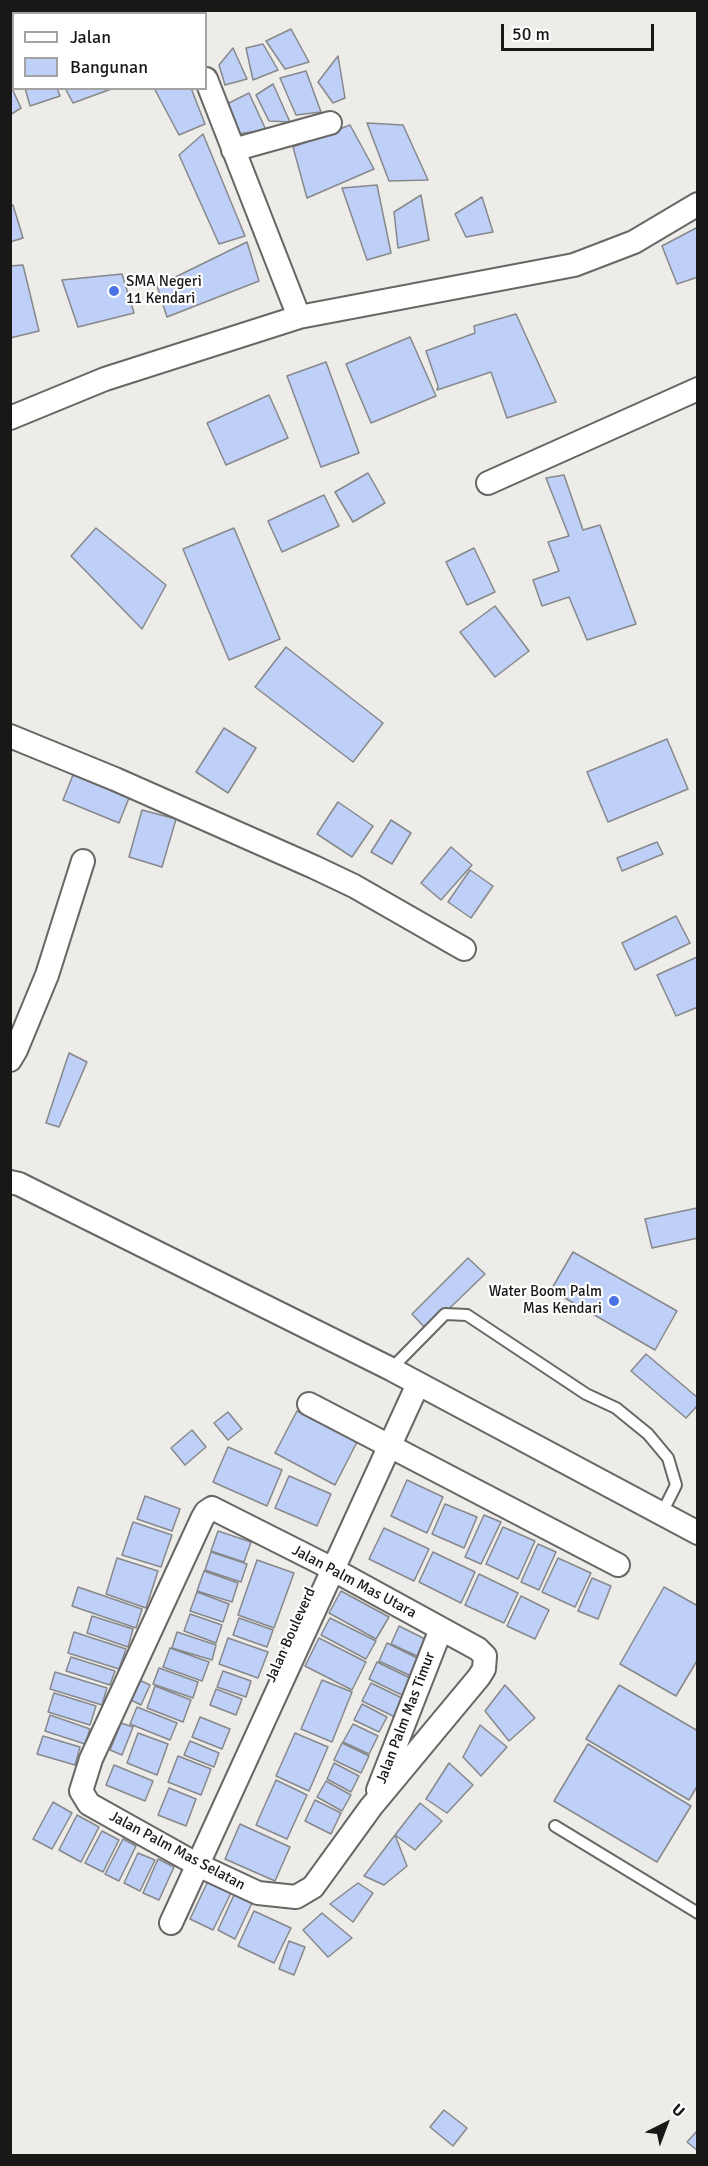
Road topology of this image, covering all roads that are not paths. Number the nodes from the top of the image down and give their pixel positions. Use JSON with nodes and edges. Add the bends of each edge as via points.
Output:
{"nodes":[{"id":1,"x":207,"y":82,"type":"edge"},
{"id":2,"x":330,"y":123,"type":"dead end"},
{"id":3,"x":233,"y":150,"type":"junction"},
{"id":4,"x":698,"y":204,"type":"edge"},
{"id":5,"x":299,"y":317,"type":"junction"},
{"id":6,"x":698,"y":389,"type":"edge"},
{"id":7,"x":10,"y":418,"type":"edge"},
{"id":8,"x":488,"y":483,"type":"dead end"},
{"id":9,"x":10,"y":736,"type":"edge"},
{"id":10,"x":83,"y":861,"type":"dead end"},
{"id":11,"x":464,"y":949,"type":"dead end"},
{"id":12,"x":10,"y":1060,"type":"edge"},
{"id":13,"x":13,"y":1180,"type":"edge"},
{"id":14,"x":405,"y":1376,"type":"junction"},
{"id":15,"x":309,"y":1404,"type":"dead end"},
{"id":16,"x":385,"y":1443,"type":"junction"},
{"id":17,"x":662,"y":1513,"type":"junction"},
{"id":18,"x":698,"y":1533,"type":"edge"},
{"id":19,"x":618,"y":1565,"type":"dead end"},
{"id":20,"x":327,"y":1567,"type":"junction"},
{"id":21,"x":441,"y":1629,"type":"junction"},
{"id":22,"x":81,"y":1791,"type":"joint"},
{"id":23,"x":371,"y":1807,"type":"junction"},
{"id":24,"x":555,"y":1826,"type":"dead end"},
{"id":25,"x":194,"y":1863,"type":"junction"},
{"id":26,"x":282,"y":1897,"type":"joint"},
{"id":27,"x":698,"y":1913,"type":"edge"},
{"id":28,"x":171,"y":1923,"type":"dead end"}],
"edges":[{"from":1,"to":3,"type":"street"},
{"from":2,"to":3,"type":"street"},
{"from":3,"to":5,"type":"street"},
{"from":4,"to":5,"type":"street","via":[[634,242],[574,264]]},
{"from":5,"to":7,"type":"street","via":[[105,379]]},
{"from":6,"to":8,"type":"street"},
{"from":9,"to":11,"type":"street","via":[[314,867]]},
{"from":10,"to":12,"type":"street","via":[[46,975]]},
{"from":13,"to":14,"type":"street"},
{"from":14,"to":16,"type":"street","name":"Jalan Bouleverd"},
{"from":14,"to":17,"type":"street"},
{"from":14,"to":17,"type":"lane","via":[[445,1314],[467,1315],[586,1394],[616,1408],[648,1434],[668,1458],[676,1485]]},
{"from":15,"to":16,"type":"street"},
{"from":16,"to":19,"type":"street"},
{"from":16,"to":20,"type":"street","name":"Jalan Bouleverd"},
{"from":17,"to":18,"type":"street"},
{"from":20,"to":21,"type":"street","name":"Jalan Palm Mas Utara"},
{"from":20,"to":22,"type":"street","name":"Jalan Palm Mas Utara","via":[[218,1510],[206,1512]]},
{"from":20,"to":25,"type":"street","name":"Jalan Bouleverd"},
{"from":21,"to":23,"type":"street","name":"Jalan Palm Mas Timur"},
{"from":21,"to":23,"type":"street","name":"Jalan Palm Mas Utara","via":[[478,1649],[485,1656],[484,1669]]},
{"from":22,"to":25,"type":"street","name":"Jalan Palm Mas Selatan","via":[[89,1804]]},
{"from":23,"to":26,"type":"street","name":"Jalan Palm Mas Utara","via":[[313,1887],[296,1897]]},
{"from":24,"to":27,"type":"lane"},
{"from":25,"to":26,"type":"street","name":"Jalan Palm Mas Selatan","via":[[258,1893]]},
{"from":25,"to":28,"type":"street","name":"Jalan Bouleverd"}]}
